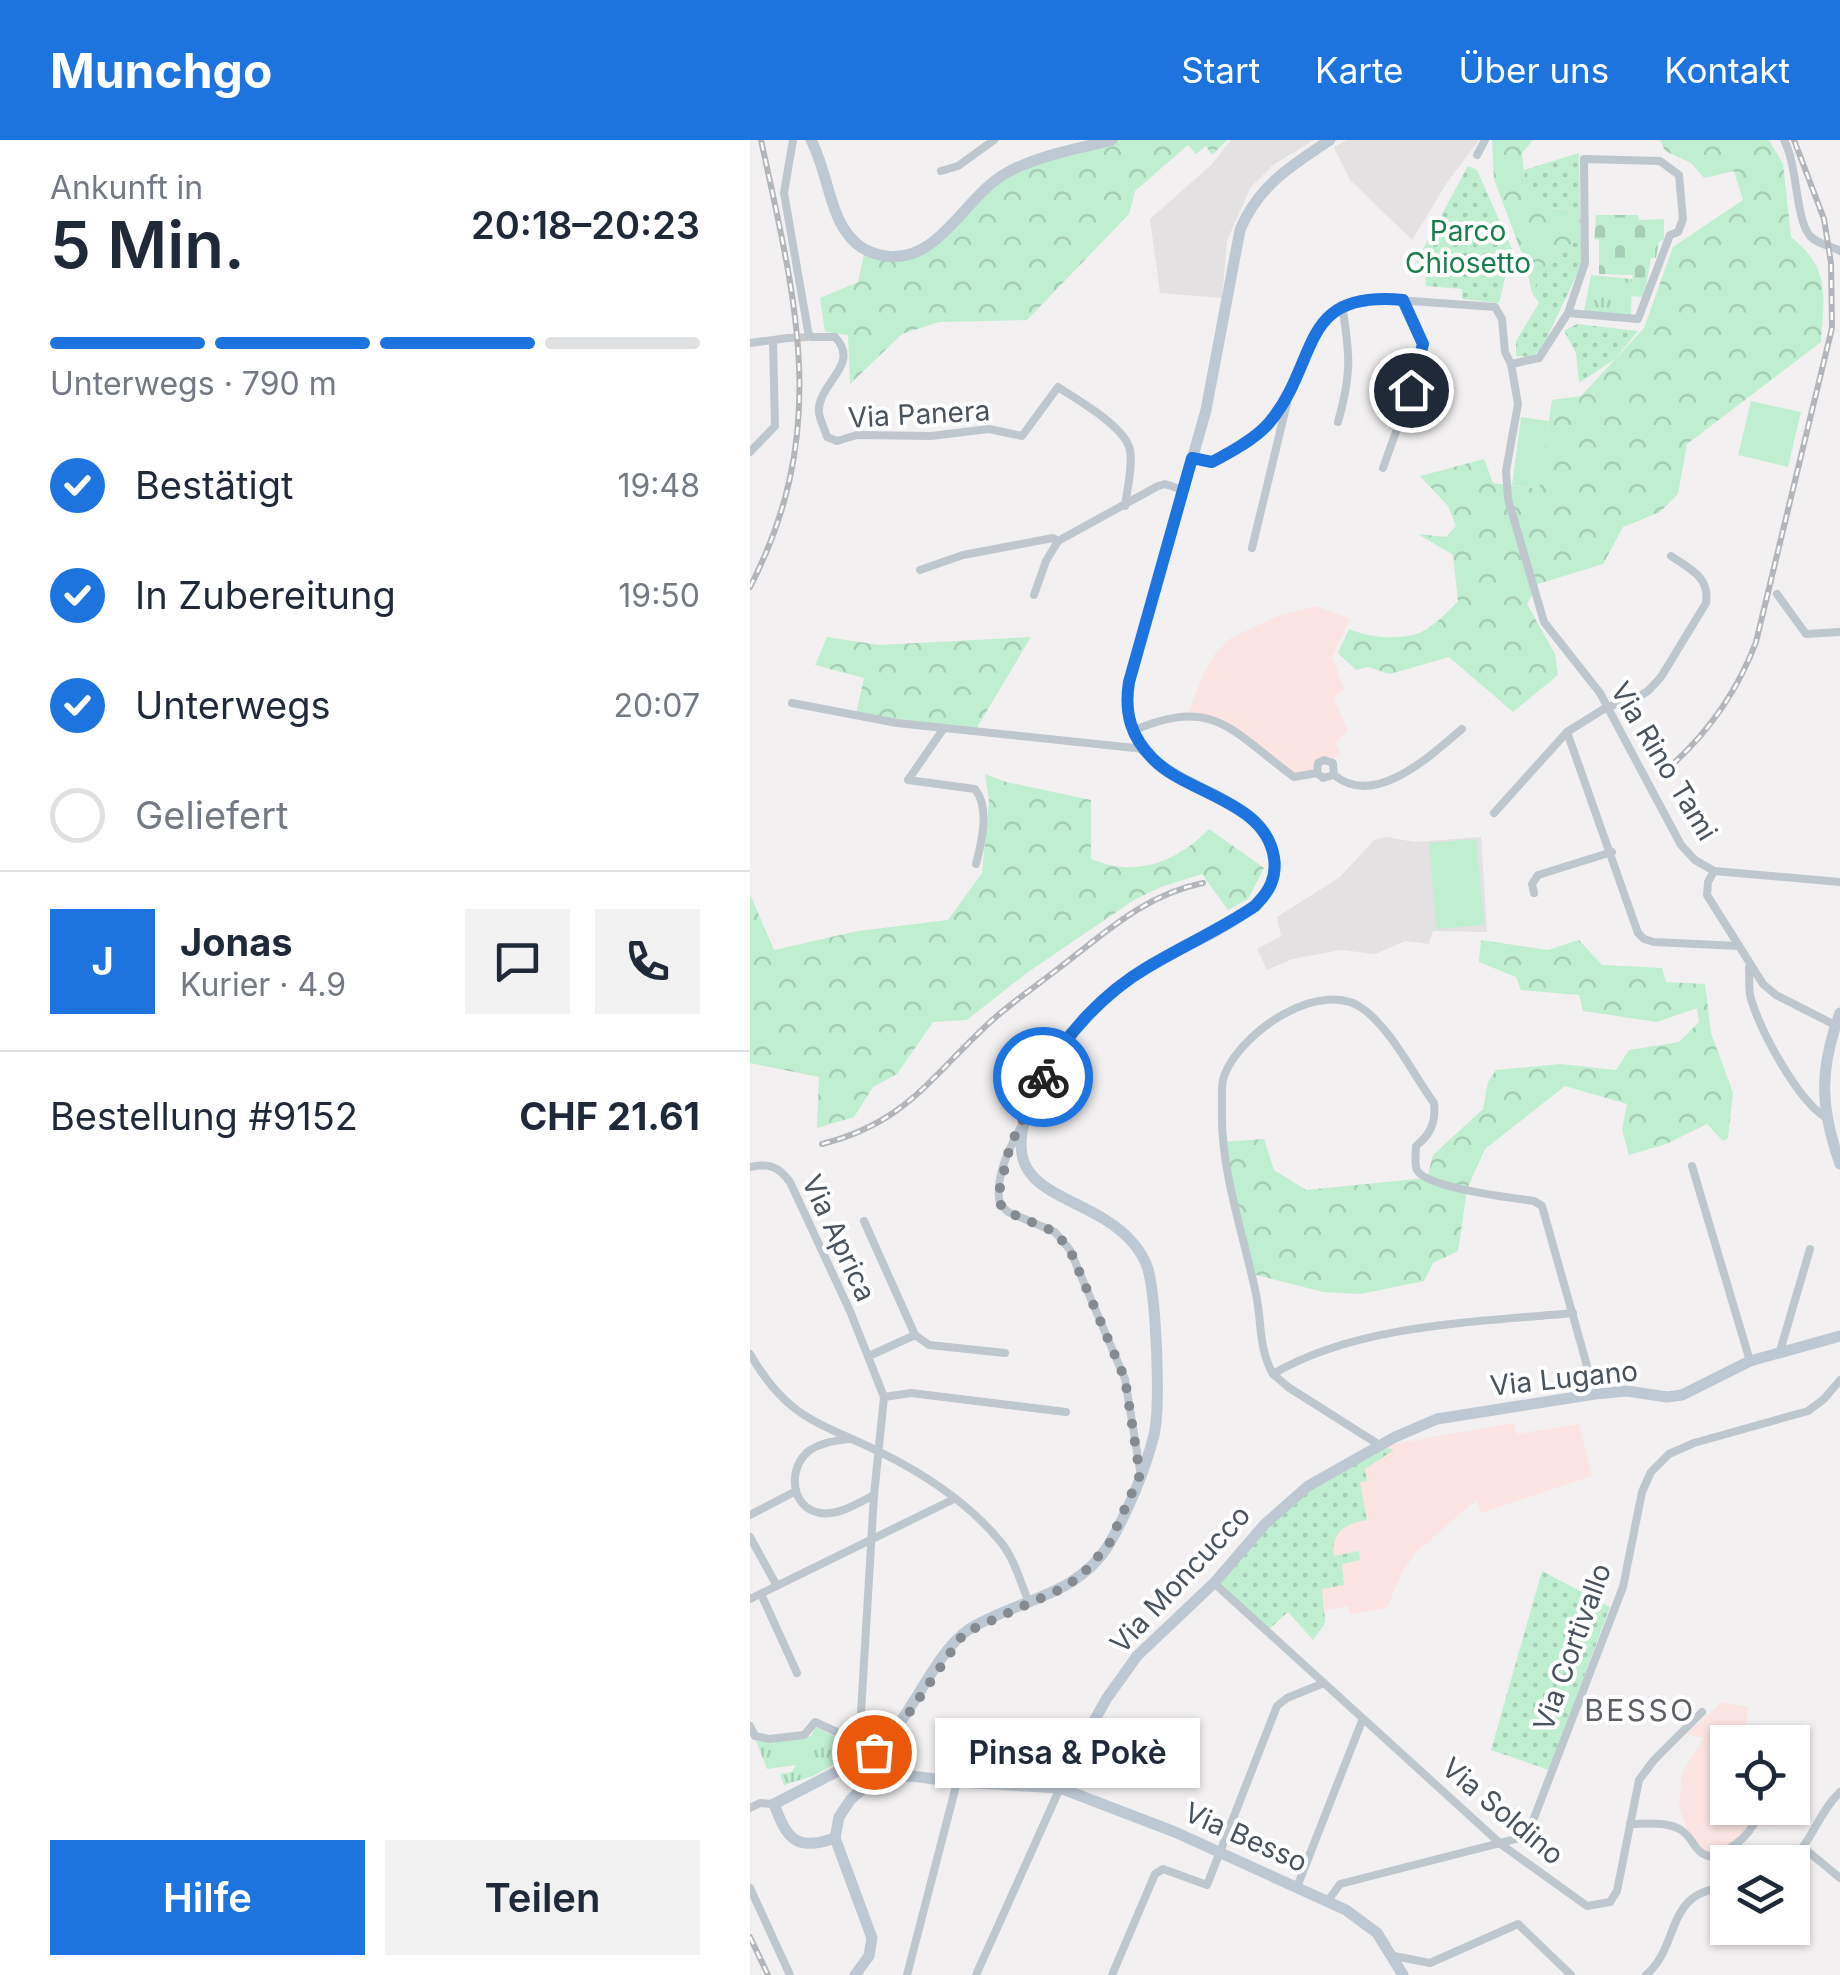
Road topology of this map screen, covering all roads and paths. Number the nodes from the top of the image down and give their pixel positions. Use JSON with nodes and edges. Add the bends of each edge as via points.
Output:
{"nodes":[{"id":1,"x":792,"y":140,"type":"edge"},
{"id":2,"x":811,"y":140,"type":"edge"},
{"id":3,"x":994,"y":140,"type":"edge"},
{"id":4,"x":1112,"y":140,"type":"edge"},
{"id":5,"x":1330,"y":140,"type":"edge"},
{"id":6,"x":1485,"y":140,"type":"edge"},
{"id":7,"x":1784,"y":140,"type":"edge"},
{"id":8,"x":1477,"y":155,"type":"dead end"},
{"id":9,"x":941,"y":171,"type":"dead end"},
{"id":10,"x":1840,"y":251,"type":"edge"},
{"id":11,"x":1403,"y":300,"type":"junction"},
{"id":12,"x":1342,"y":305,"type":"junction"},
{"id":13,"x":1568,"y":313,"type":"junction"},
{"id":14,"x":788,"y":338,"type":"tunnel mouth"},
{"id":15,"x":773,"y":341,"type":"junction"},
{"id":16,"x":750,"y":343,"type":"edge"},
{"id":17,"x":1511,"y":364,"type":"junction"},
{"id":18,"x":1289,"y":394,"type":"junction"},
{"id":19,"x":1338,"y":422,"type":"dead end"},
{"id":20,"x":750,"y":452,"type":"edge"},
{"id":21,"x":1192,"y":458,"type":"junction"},
{"id":22,"x":1382,"y":468,"type":"dead end"},
{"id":23,"x":1183,"y":490,"type":"junction"},
{"id":24,"x":1124,"y":506,"type":"junction"},
{"id":25,"x":1058,"y":541,"type":"junction"},
{"id":26,"x":1252,"y":548,"type":"dead end"},
{"id":27,"x":1670,"y":556,"type":"dead end"},
{"id":28,"x":920,"y":570,"type":"dead end"},
{"id":29,"x":1777,"y":594,"type":"dead end"},
{"id":30,"x":1034,"y":595,"type":"dead end"},
{"id":31,"x":1840,"y":632,"type":"edge"},
{"id":32,"x":792,"y":703,"type":"dead end"},
{"id":33,"x":1607,"y":707,"type":"junction"},
{"id":34,"x":944,"y":728,"type":"junction"},
{"id":35,"x":1462,"y":730,"type":"dead end"},
{"id":36,"x":1132,"y":731,"type":"junction"},
{"id":37,"x":1567,"y":732,"type":"junction"},
{"id":38,"x":1144,"y":749,"type":"junction"},
{"id":39,"x":1317,"y":772,"type":"junction"},
{"id":40,"x":1334,"y":775,"type":"junction"},
{"id":41,"x":1494,"y":813,"type":"dead end"},
{"id":42,"x":1612,"y":852,"type":"junction"},
{"id":43,"x":976,"y":864,"type":"dead end"},
{"id":44,"x":1714,"y":871,"type":"junction"},
{"id":45,"x":1840,"y":882,"type":"edge"},
{"id":46,"x":1534,"y":893,"type":"dead end"},
{"id":47,"x":1739,"y":946,"type":"junction"},
{"id":48,"x":1749,"y":964,"type":"junction"},
{"id":49,"x":1838,"y":1019,"type":"edge"},
{"id":50,"x":1825,"y":1118,"type":"junction"},
{"id":51,"x":1023,"y":1124,"type":"junction"},
{"id":52,"x":1840,"y":1164,"type":"edge"},
{"id":53,"x":1692,"y":1166,"type":"dead end"},
{"id":54,"x":750,"y":1168,"type":"edge"},
{"id":55,"x":864,"y":1222,"type":"dead end"},
{"id":56,"x":1810,"y":1249,"type":"dead end"},
{"id":57,"x":1573,"y":1313,"type":"junction"},
{"id":58,"x":915,"y":1335,"type":"junction"},
{"id":59,"x":1840,"y":1336,"type":"edge"},
{"id":60,"x":1780,"y":1351,"type":"junction"},
{"id":61,"x":1005,"y":1353,"type":"dead end"},
{"id":62,"x":750,"y":1354,"type":"edge"},
{"id":63,"x":869,"y":1356,"type":"junction"},
{"id":64,"x":1750,"y":1362,"type":"junction"},
{"id":65,"x":1273,"y":1374,"type":"junction"},
{"id":66,"x":1840,"y":1380,"type":"edge"},
{"id":67,"x":1595,"y":1394,"type":"junction"},
{"id":68,"x":884,"y":1396,"type":"junction"},
{"id":69,"x":1066,"y":1412,"type":"dead end"},
{"id":70,"x":848,"y":1440,"type":"junction"},
{"id":71,"x":1381,"y":1446,"type":"junction"},
{"id":72,"x":880,"y":1452,"type":"junction"},
{"id":73,"x":1140,"y":1475,"type":"junction"},
{"id":74,"x":796,"y":1491,"type":"junction"},
{"id":75,"x":874,"y":1495,"type":"junction"},
{"id":76,"x":954,"y":1499,"type":"junction"},
{"id":77,"x":750,"y":1515,"type":"edge"},
{"id":78,"x":750,"y":1536,"type":"edge"},
{"id":79,"x":871,"y":1539,"type":"junction"},
{"id":80,"x":1214,"y":1583,"type":"junction"},
{"id":81,"x":776,"y":1586,"type":"junction"},
{"id":82,"x":762,"y":1594,"type":"junction"},
{"id":83,"x":750,"y":1599,"type":"edge"},
{"id":84,"x":1029,"y":1603,"type":"junction"},
{"id":85,"x":797,"y":1673,"type":"dead end"},
{"id":86,"x":1324,"y":1683,"type":"junction"},
{"id":87,"x":1702,"y":1712,"type":"dead end"},
{"id":88,"x":1362,"y":1721,"type":"junction"},
{"id":89,"x":750,"y":1726,"type":"edge"},
{"id":90,"x":861,"y":1743,"type":"junction"},
{"id":91,"x":867,"y":1756,"type":"junction"},
{"id":92,"x":957,"y":1782,"type":"junction"},
{"id":93,"x":1060,"y":1788,"type":"junction"},
{"id":94,"x":1840,"y":1792,"type":"edge"},
{"id":95,"x":774,"y":1804,"type":"junction"},
{"id":96,"x":750,"y":1808,"type":"edge"},
{"id":97,"x":1630,"y":1824,"type":"junction"},
{"id":98,"x":1753,"y":1825,"type":"edge"},
{"id":99,"x":835,"y":1838,"type":"junction"},
{"id":100,"x":1502,"y":1845,"type":"junction"},
{"id":101,"x":1806,"y":1845,"type":"edge"},
{"id":102,"x":1219,"y":1852,"type":"junction"},
{"id":103,"x":1810,"y":1854,"type":"edge"},
{"id":104,"x":1840,"y":1878,"type":"edge"},
{"id":105,"x":1297,"y":1887,"type":"junction"},
{"id":106,"x":750,"y":1888,"type":"edge"},
{"id":107,"x":1710,"y":1890,"type":"edge"},
{"id":108,"x":1326,"y":1902,"type":"junction"},
{"id":109,"x":1394,"y":1956,"type":"junction"},
{"id":110,"x":790,"y":1975,"type":"edge"},
{"id":111,"x":855,"y":1975,"type":"edge"},
{"id":112,"x":907,"y":1975,"type":"edge"},
{"id":113,"x":976,"y":1975,"type":"edge"},
{"id":114,"x":1112,"y":1975,"type":"edge"},
{"id":115,"x":1403,"y":1975,"type":"edge"},
{"id":116,"x":1571,"y":1975,"type":"edge"},
{"id":117,"x":1646,"y":1975,"type":"edge"}],
"edges":[{"from":1,"to":24,"type":"street","name":"Via Panera","via":[[784,193],[810,336],[835,337],[843,345],[839,373],[819,412],[827,437],[960,430],[1022,436],[1058,387],[1126,439]]},
{"from":2,"to":4,"type":"main road","via":[[843,228],[856,243],[901,257],[926,248],[1008,172]]},
{"from":3,"to":9,"type":"street"},
{"from":5,"to":21,"type":"main road","via":[[1269,184],[1240,230]]},
{"from":6,"to":8,"type":"street"},
{"from":7,"to":10,"type":"street","via":[[1810,236]]},
{"from":11,"to":12,"type":"street"},
{"from":11,"to":17,"type":"street","name":"Via Rino Tami","via":[[1495,307]]},
{"from":11,"to":22,"type":"street","via":[[1423,344]]},
{"from":12,"to":18,"type":"street","via":[[1311,340]]},
{"from":12,"to":19,"type":"street","via":[[1351,358]]},
{"from":13,"to":13,"type":"street","via":[[1638,319],[1683,219],[1679,175],[1670,166],[1584,160],[1585,264]]},
{"from":13,"to":17,"type":"street","via":[[1539,358]]},
{"from":14,"to":15,"type":"street"},
{"from":15,"to":16,"type":"street"},
{"from":15,"to":20,"type":"street","via":[[775,426]]},
{"from":17,"to":33,"type":"street","name":"Via Rino Tami","via":[[1518,416],[1506,471],[1508,498],[1544,622]]},
{"from":18,"to":21,"type":"street","via":[[1268,426],[1234,450],[1212,462]]},
{"from":18,"to":26,"type":"street"},
{"from":21,"to":23,"type":"main road"},
{"from":23,"to":24,"type":"street","via":[[1165,484]]},
{"from":23,"to":36,"type":"main road","via":[[1129,682]]},
{"from":24,"to":25,"type":"street"},
{"from":25,"to":28,"type":"street","via":[[1043,538]]},
{"from":25,"to":30,"type":"street"},
{"from":27,"to":33,"type":"street","via":[[1704,580],[1706,604],[1648,691]]},
{"from":29,"to":31,"type":"street","via":[[1806,634]]},
{"from":32,"to":34,"type":"street"},
{"from":33,"to":37,"type":"street"},
{"from":33,"to":44,"type":"street","name":"Via Rino Tami","via":[[1681,845]]},
{"from":34,"to":38,"type":"street"},
{"from":34,"to":43,"type":"street","via":[[908,780],[975,788],[983,826]]},
{"from":35,"to":40,"type":"street","via":[[1382,784],[1346,783]]},
{"from":36,"to":38,"type":"main road"},
{"from":36,"to":39,"type":"street","via":[[1199,715],[1216,720],[1294,777]]},
{"from":37,"to":41,"type":"street"},
{"from":37,"to":42,"type":"street"},
{"from":38,"to":51,"type":"main road","via":[[1164,769],[1250,818],[1272,849],[1274,874],[1263,898],[1136,974],[1064,1040]]},
{"from":39,"to":40,"type":"street"},
{"from":39,"to":40,"type":"street","via":[[1327,760]]},
{"from":42,"to":46,"type":"street","via":[[1538,875]]},
{"from":42,"to":47,"type":"street","via":[[1644,940]]},
{"from":44,"to":45,"type":"street","name":"Via Rino Tami"},
{"from":44,"to":47,"type":"street","via":[[1706,895]]},
{"from":47,"to":48,"type":"street"},
{"from":48,"to":49,"type":"street","via":[[1776,995]]},
{"from":48,"to":50,"type":"street","via":[[1750,997],[1761,1020],[1795,1082]]},
{"from":49,"to":50,"type":"main road","via":[[1823,1079]]},
{"from":50,"to":52,"type":"main road"},
{"from":51,"to":73,"type":"street","via":[[998,1186],[1000,1204],[1055,1232],[1070,1250],[1125,1379]]},
{"from":51,"to":73,"type":"main road","via":[[1022,1153],[1035,1179],[1107,1219],[1146,1264],[1157,1382],[1154,1432]]},
{"from":53,"to":64,"type":"street"},
{"from":54,"to":63,"type":"street","name":"Via Aprica","via":[[781,1169],[790,1182]]},
{"from":55,"to":58,"type":"street","name":"Via Aprica"},
{"from":56,"to":60,"type":"street"},
{"from":57,"to":65,"type":"street","via":[[1377,1336]]},
{"from":57,"to":65,"type":"street","via":[[1542,1206],[1427,1178],[1416,1168],[1416,1146],[1432,1129],[1434,1103],[1365,1010],[1344,1001],[1321,1002],[1263,1026],[1223,1078],[1227,1172],[1258,1301],[1262,1356]]},
{"from":57,"to":67,"type":"street"},
{"from":58,"to":61,"type":"street","via":[[929,1345]]},
{"from":58,"to":63,"type":"street"},
{"from":59,"to":60,"type":"main road","name":"Via Lugano"},
{"from":60,"to":64,"type":"main road","name":"Via Lugano"},
{"from":62,"to":70,"type":"street","via":[[768,1386],[798,1413]]},
{"from":63,"to":68,"type":"street","name":"Via Aprica"},
{"from":64,"to":67,"type":"main road","name":"Via Lugano","via":[[1682,1395]]},
{"from":65,"to":71,"type":"street"},
{"from":66,"to":100,"type":"street","name":"Via Cortivallo","via":[[1808,1410],[1694,1444],[1651,1472],[1623,1587],[1533,1826],[1528,1836]]},
{"from":67,"to":71,"type":"main road","name":"Via Lugano","via":[[1437,1419]]},
{"from":68,"to":69,"type":"street","via":[[912,1393]]},
{"from":68,"to":72,"type":"street"},
{"from":70,"to":72,"type":"street"},
{"from":70,"to":74,"type":"street","via":[[808,1451],[795,1473]]},
{"from":71,"to":80,"type":"main road","name":"Via Moncucco","via":[[1308,1486]]},
{"from":72,"to":75,"type":"street"},
{"from":72,"to":76,"type":"street"},
{"from":73,"to":84,"type":"main road","via":[[1099,1558],[1081,1576]]},
{"from":74,"to":75,"type":"street","via":[[818,1513]]},
{"from":74,"to":77,"type":"street"},
{"from":75,"to":79,"type":"street"},
{"from":76,"to":79,"type":"street"},
{"from":76,"to":84,"type":"street","via":[[1000,1540]]},
{"from":78,"to":81,"type":"street"},
{"from":79,"to":81,"type":"street"},
{"from":79,"to":90,"type":"street"},
{"from":80,"to":86,"type":"street","name":"Via Soldino"},
{"from":80,"to":93,"type":"main road","name":"Via Moncucco","via":[[1128,1669]]},
{"from":81,"to":82,"type":"street"},
{"from":82,"to":83,"type":"street"},
{"from":82,"to":85,"type":"street"},
{"from":84,"to":91,"type":"main road","via":[[964,1633],[900,1726]]},
{"from":86,"to":88,"type":"street","name":"Via Soldino"},
{"from":86,"to":102,"type":"street","via":[[1277,1706]]},
{"from":87,"to":97,"type":"street","name":"Via Soldino","via":[[1638,1780]]},
{"from":88,"to":100,"type":"street","name":"Via Soldino"},
{"from":88,"to":105,"type":"street"},
{"from":89,"to":90,"type":"street","via":[[755,1736],[768,1739],[804,1735],[815,1722]]},
{"from":90,"to":91,"type":"street"},
{"from":91,"to":95,"type":"main road"},
{"from":92,"to":93,"type":"main road","name":"Via Besso"},
{"from":92,"to":99,"type":"main road","name":"Via Besso","via":[[912,1776],[876,1782],[845,1807]]},
{"from":92,"to":112,"type":"street"},
{"from":93,"to":102,"type":"main road","name":"Via Besso"},
{"from":93,"to":113,"type":"street"},
{"from":94,"to":101,"type":"street"},
{"from":95,"to":96,"type":"street"},
{"from":95,"to":99,"type":"main road","via":[[795,1841]]},
{"from":97,"to":98,"type":"street","via":[[1680,1830],[1694,1850],[1713,1857]]},
{"from":97,"to":100,"type":"street","name":"Via Soldino","via":[[1616,1891],[1598,1906],[1575,1900]]},
{"from":99,"to":111,"type":"main road","via":[[872,1938]]},
{"from":100,"to":108,"type":"street","name":"Via Cortivallo","via":[[1340,1884]]},
{"from":102,"to":105,"type":"main road","name":"Via Besso"},
{"from":102,"to":114,"type":"street","via":[[1207,1886],[1156,1871]]},
{"from":103,"to":104,"type":"street"},
{"from":105,"to":108,"type":"main road","name":"Via Besso"},
{"from":106,"to":110,"type":"street"},
{"from":107,"to":117,"type":"street","via":[[1679,1912]]},
{"from":108,"to":109,"type":"main road","name":"Via Besso","via":[[1371,1928]]},
{"from":109,"to":115,"type":"main road","name":"Via Besso"},
{"from":109,"to":116,"type":"street","via":[[1430,1962],[1518,1924]]}]}
